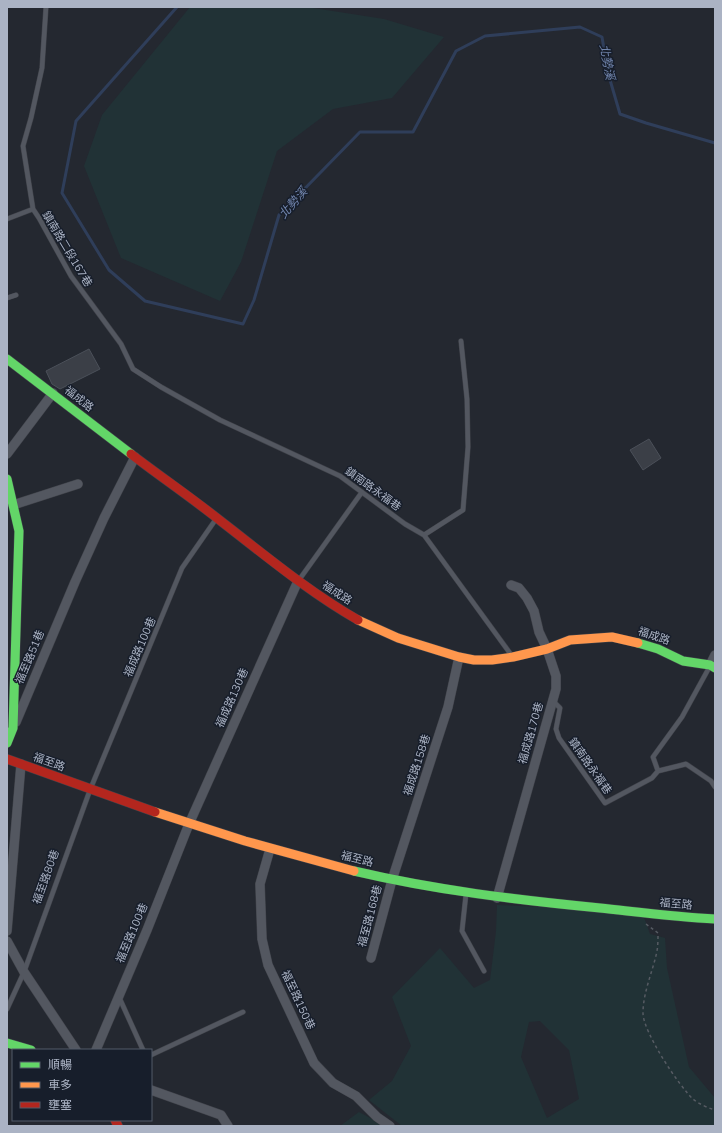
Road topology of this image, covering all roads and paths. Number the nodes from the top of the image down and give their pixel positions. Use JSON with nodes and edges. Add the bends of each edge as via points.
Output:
{"nodes":[{"id":1,"x":46,"y":7,"type":"edge"},
{"id":2,"x":33,"y":209,"type":"junction"},
{"id":3,"x":7,"y":219,"type":"edge"},
{"id":4,"x":16,"y":295,"type":"dead end"},
{"id":5,"x":7,"y":298,"type":"edge"},
{"id":6,"x":461,"y":341,"type":"dead end"},
{"id":7,"x":7,"y":359,"type":"edge"},
{"id":8,"x":133,"y":369,"type":"joint"},
{"id":9,"x":53,"y":394,"type":"junction"},
{"id":10,"x":7,"y":454,"type":"edge"},
{"id":11,"x":135,"y":457,"type":"junction"},
{"id":12,"x":7,"y":479,"type":"edge"},
{"id":13,"x":78,"y":484,"type":"dead end"},
{"id":14,"x":362,"y":492,"type":"junction"},
{"id":15,"x":13,"y":505,"type":"junction"},
{"id":16,"x":217,"y":518,"type":"junction"},
{"id":17,"x":424,"y":535,"type":"junction"},
{"id":18,"x":298,"y":581,"type":"junction"},
{"id":19,"x":511,"y":585,"type":"dead end"},
{"id":20,"x":547,"y":649,"type":"junction"},
{"id":21,"x":715,"y":655,"type":"edge"},
{"id":22,"x":459,"y":657,"type":"junction"},
{"id":23,"x":513,"y":657,"type":"junction"},
{"id":24,"x":713,"y":666,"type":"edge"},
{"id":25,"x":553,"y":701,"type":"junction"},
{"id":26,"x":13,"y":728,"type":"junction"},
{"id":27,"x":7,"y":743,"type":"edge"},
{"id":28,"x":7,"y":759,"type":"edge"},
{"id":29,"x":21,"y":764,"type":"junction"},
{"id":30,"x":658,"y":771,"type":"junction"},
{"id":31,"x":715,"y":787,"type":"edge"},
{"id":32,"x":90,"y":790,"type":"junction"},
{"id":33,"x":189,"y":824,"type":"junction"},
{"id":34,"x":270,"y":849,"type":"junction"},
{"id":35,"x":392,"y":880,"type":"junction"},
{"id":36,"x":466,"y":893,"type":"junction"},
{"id":37,"x":497,"y":898,"type":"junction"},
{"id":38,"x":715,"y":919,"type":"edge"},
{"id":39,"x":7,"y":921,"type":"edge"},
{"id":40,"x":641,"y":921,"type":"dead end"},
{"id":41,"x":7,"y":931,"type":"edge"},
{"id":42,"x":7,"y":941,"type":"edge"},
{"id":43,"x":371,"y":958,"type":"dead end"},
{"id":44,"x":484,"y":971,"type":"dead end"},
{"id":45,"x":24,"y":972,"type":"junction"},
{"id":46,"x":118,"y":996,"type":"junction"},
{"id":47,"x":7,"y":1009,"type":"edge"},
{"id":48,"x":243,"y":1012,"type":"dead end"},
{"id":49,"x":7,"y":1043,"type":"edge"},
{"id":50,"x":28,"y":1049,"type":"edge"},
{"id":51,"x":75,"y":1049,"type":"edge"},
{"id":52,"x":96,"y":1049,"type":"edge"},
{"id":53,"x":143,"y":1049,"type":"edge"},
{"id":54,"x":152,"y":1055,"type":"edge"},
{"id":55,"x":152,"y":1090,"type":"edge"},
{"id":56,"x":715,"y":1110,"type":"edge"},
{"id":57,"x":228,"y":1126,"type":"edge"},
{"id":58,"x":390,"y":1126,"type":"edge"}],
"edges":[{"from":1,"to":2,"type":"lane","name":"鎮南路二段167巷","via":[[42,68],[22,146]]},
{"from":2,"to":3,"type":"lane"},
{"from":2,"to":8,"type":"lane","name":"鎮南路二段167巷","via":[[71,276],[121,344]]},
{"from":4,"to":5,"type":"lane"},
{"from":6,"to":17,"type":"lane","via":[[468,447],[463,510]]},
{"from":7,"to":9,"type":"street","name":"福成路"},
{"from":8,"to":14,"type":"lane","name":"鎮南路永福巷","via":[[220,420],[340,476]]},
{"from":9,"to":10,"type":"street"},
{"from":9,"to":11,"type":"street","name":"福成路"},
{"from":11,"to":16,"type":"street","name":"福成路"},
{"from":11,"to":26,"type":"street","name":"福至路51巷","via":[[75,582]]},
{"from":12,"to":15,"type":"street","name":"福至路51巷"},
{"from":13,"to":15,"type":"street"},
{"from":14,"to":17,"type":"lane","name":"鎮南路永福巷"},
{"from":14,"to":18,"type":"lane"},
{"from":15,"to":26,"type":"street","name":"福至路51巷","via":[[19,531]]},
{"from":16,"to":18,"type":"street","name":"福成路"},
{"from":16,"to":32,"type":"lane","name":"福成路100巷","via":[[182,568]]},
{"from":17,"to":23,"type":"lane","name":"鎮南路永福巷"},
{"from":18,"to":22,"type":"street","name":"福成路","via":[[334,607],[364,624],[398,638]]},
{"from":18,"to":33,"type":"street","name":"福成路130巷"},
{"from":19,"to":20,"type":"street","name":"福成路170巷","via":[[519,588],[527,598]]},
{"from":20,"to":23,"type":"street","name":"福成路"},
{"from":20,"to":24,"type":"street","name":"福成路","via":[[570,640],[612,637],[658,649],[683,660]]},
{"from":20,"to":25,"type":"street","name":"福成路170巷","via":[[556,676]]},
{"from":21,"to":24,"type":"street"},
{"from":22,"to":23,"type":"street","name":"福成路","via":[[492,660]]},
{"from":22,"to":35,"type":"street","name":"福成路158巷","via":[[448,707]]},
{"from":24,"to":30,"type":"lane","via":[[682,717],[653,757]]},
{"from":25,"to":30,"type":"lane","name":"鎮南路永福巷","via":[[560,708],[556,729],[559,738],[605,803],[652,778]]},
{"from":25,"to":37,"type":"street","name":"福成路170巷"},
{"from":26,"to":27,"type":"street"},
{"from":28,"to":29,"type":"street","name":"福至路"},
{"from":29,"to":32,"type":"street","name":"福至路"},
{"from":29,"to":39,"type":"street"},
{"from":30,"to":31,"type":"lane","via":[[686,764],[711,781]]},
{"from":32,"to":33,"type":"street","name":"福至路"},
{"from":32,"to":45,"type":"lane","name":"福至路80巷"},
{"from":33,"to":34,"type":"street","name":"福至路"},
{"from":33,"to":46,"type":"street","name":"福至路100巷"},
{"from":34,"to":35,"type":"street","name":"福至路"},
{"from":34,"to":58,"type":"street","name":"福至路150巷","via":[[260,884],[262,939],[268,964],[314,1063],[333,1083],[356,1096]]},
{"from":35,"to":36,"type":"street","name":"福至路"},
{"from":35,"to":43,"type":"street","name":"福至路168巷"},
{"from":36,"to":37,"type":"street","name":"福至路"},
{"from":36,"to":44,"type":"lane","via":[[462,931]]},
{"from":37,"to":38,"type":"street","name":"福至路"},
{"from":39,"to":41,"type":"street"},
{"from":40,"to":56,"type":"path","via":[[658,933],[657,949],[645,997],[643,1014],[646,1026],[678,1081],[694,1100]]},
{"from":42,"to":45,"type":"street"},
{"from":45,"to":47,"type":"lane","name":"福至路80巷"},
{"from":45,"to":51,"type":"street"},
{"from":46,"to":52,"type":"street","name":"福至路100巷"},
{"from":46,"to":53,"type":"lane"},
{"from":48,"to":54,"type":"lane"},
{"from":49,"to":50,"type":"street"},
{"from":55,"to":57,"type":"street","via":[[221,1115]]}]}
